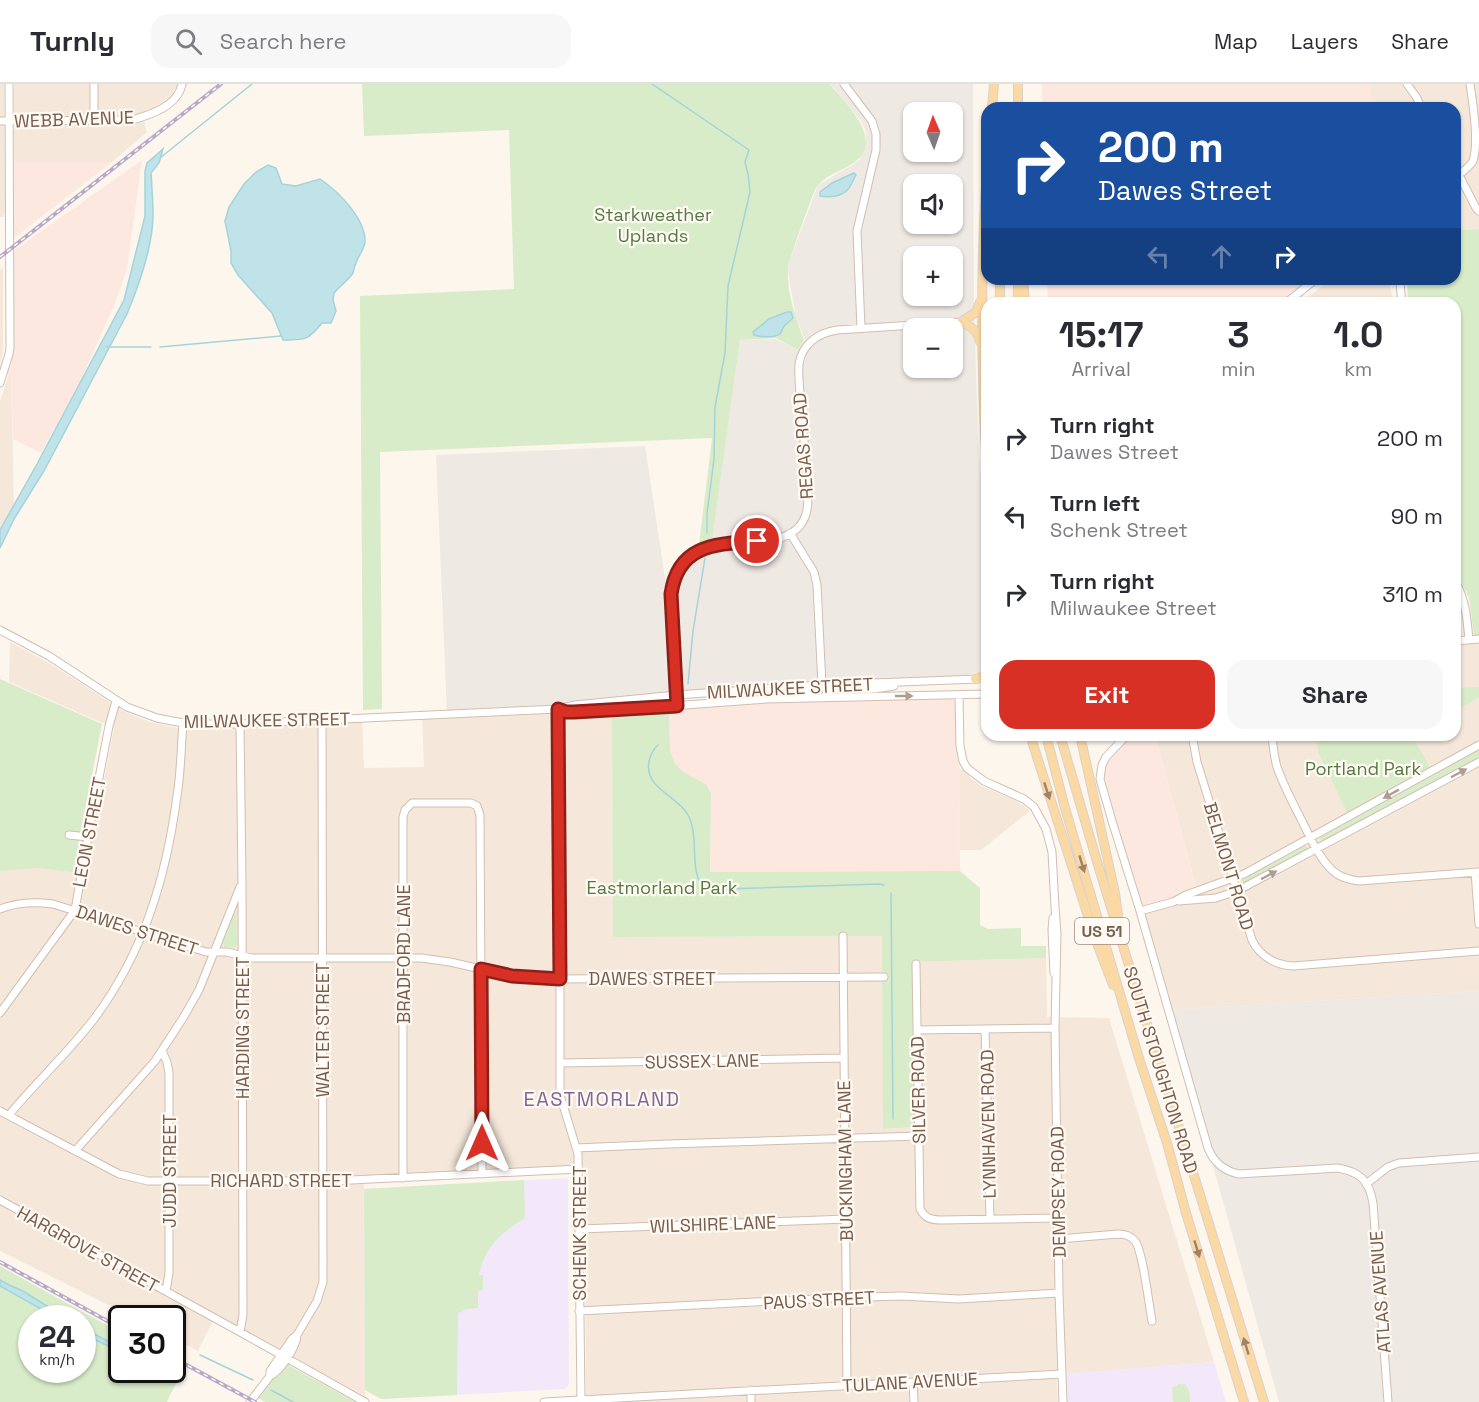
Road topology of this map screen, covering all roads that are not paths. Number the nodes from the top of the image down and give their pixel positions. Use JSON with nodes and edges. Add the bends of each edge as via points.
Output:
{"nodes":[{"id":1,"x":9,"y":84,"type":"edge"},
{"id":2,"x":94,"y":84,"type":"edge"},
{"id":3,"x":182,"y":84,"type":"edge"},
{"id":4,"x":844,"y":84,"type":"edge"},
{"id":5,"x":995,"y":84,"type":"edge"},
{"id":6,"x":1018,"y":84,"type":"edge"},
{"id":7,"x":1407,"y":84,"type":"edge"},
{"id":8,"x":1470,"y":84,"type":"edge"},
{"id":9,"x":993,"y":102,"type":"edge"},
{"id":10,"x":996,"y":102,"type":"edge"},
{"id":11,"x":1018,"y":102,"type":"edge"},
{"id":12,"x":1418,"y":102,"type":"edge"},
{"id":13,"x":94,"y":120,"type":"junction"},
{"id":14,"x":0,"y":121,"type":"edge"},
{"id":15,"x":9,"y":121,"type":"junction"},
{"id":16,"x":1478,"y":138,"type":"edge"},
{"id":17,"x":1461,"y":172,"type":"edge"},
{"id":18,"x":1461,"y":183,"type":"edge"},
{"id":19,"x":1479,"y":211,"type":"edge"},
{"id":20,"x":982,"y":285,"type":"edge"},
{"id":21,"x":1308,"y":285,"type":"edge"},
{"id":22,"x":1294,"y":297,"type":"edge"},
{"id":23,"x":963,"y":321,"type":"edge"},
{"id":24,"x":963,"y":323,"type":"edge"},
{"id":25,"x":903,"y":325,"type":"edge"},
{"id":26,"x":861,"y":328,"type":"junction"},
{"id":27,"x":981,"y":350,"type":"edge"},
{"id":28,"x":0,"y":383,"type":"edge"},
{"id":29,"x":790,"y":533,"type":"junction"},
{"id":30,"x":1461,"y":594,"type":"edge"},
{"id":31,"x":0,"y":630,"type":"edge"},
{"id":32,"x":1479,"y":639,"type":"edge"},
{"id":33,"x":1469,"y":640,"type":"junction"},
{"id":34,"x":1461,"y":641,"type":"edge"},
{"id":35,"x":981,"y":678,"type":"edge"},
{"id":36,"x":975,"y":679,"type":"joint"},
{"id":37,"x":917,"y":682,"type":"junction"},
{"id":38,"x":822,"y":685,"type":"junction"},
{"id":39,"x":676,"y":694,"type":"junction"},
{"id":40,"x":981,"y":694,"type":"edge"},
{"id":41,"x":959,"y":696,"type":"junction"},
{"id":42,"x":824,"y":697,"type":"junction"},
{"id":43,"x":760,"y":699,"type":"junction"},
{"id":44,"x":116,"y":700,"type":"junction"},
{"id":45,"x":677,"y":706,"type":"junction"},
{"id":46,"x":558,"y":709,"type":"junction"},
{"id":47,"x":322,"y":720,"type":"junction"},
{"id":48,"x":183,"y":723,"type":"junction"},
{"id":49,"x":240,"y":724,"type":"junction"},
{"id":50,"x":1032,"y":741,"type":"edge"},
{"id":51,"x":1047,"y":741,"type":"edge"},
{"id":52,"x":1062,"y":741,"type":"edge"},
{"id":53,"x":1081,"y":741,"type":"edge"},
{"id":54,"x":1121,"y":741,"type":"edge"},
{"id":55,"x":1193,"y":741,"type":"edge"},
{"id":56,"x":1272,"y":741,"type":"edge"},
{"id":57,"x":1479,"y":745,"type":"edge"},
{"id":58,"x":1479,"y":762,"type":"edge"},
{"id":59,"x":69,"y":835,"type":"dead end"},
{"id":60,"x":88,"y":837,"type":"junction"},
{"id":61,"x":1310,"y":838,"type":"junction"},
{"id":62,"x":1317,"y":849,"type":"junction"},
{"id":63,"x":1477,"y":872,"type":"edge"},
{"id":64,"x":1233,"y":879,"type":"junction"},
{"id":65,"x":242,"y":882,"type":"junction"},
{"id":66,"x":1237,"y":891,"type":"junction"},
{"id":67,"x":1173,"y":902,"type":"junction"},
{"id":68,"x":0,"y":909,"type":"edge"},
{"id":69,"x":75,"y":910,"type":"junction"},
{"id":70,"x":1140,"y":911,"type":"junction"},
{"id":71,"x":1479,"y":924,"type":"edge"},
{"id":72,"x":144,"y":932,"type":"junction"},
{"id":73,"x":843,"y":936,"type":"dead end"},
{"id":74,"x":1121,"y":939,"type":"junction"},
{"id":75,"x":1479,"y":951,"type":"edge"},
{"id":76,"x":214,"y":952,"type":"junction"},
{"id":77,"x":242,"y":956,"type":"junction"},
{"id":78,"x":403,"y":958,"type":"junction"},
{"id":79,"x":322,"y":959,"type":"junction"},
{"id":80,"x":916,"y":964,"type":"dead end"},
{"id":81,"x":481,"y":969,"type":"junction"},
{"id":82,"x":884,"y":976,"type":"dead end"},
{"id":83,"x":844,"y":977,"type":"junction"},
{"id":84,"x":560,"y":979,"type":"junction"},
{"id":85,"x":0,"y":1013,"type":"edge"},
{"id":86,"x":1055,"y":1028,"type":"junction"},
{"id":87,"x":986,"y":1029,"type":"junction"},
{"id":88,"x":918,"y":1030,"type":"junction"},
{"id":89,"x":162,"y":1051,"type":"junction"},
{"id":90,"x":1138,"y":1055,"type":"junction"},
{"id":91,"x":844,"y":1058,"type":"junction"},
{"id":92,"x":560,"y":1063,"type":"junction"},
{"id":93,"x":0,"y":1111,"type":"edge"},
{"id":94,"x":9,"y":1115,"type":"junction"},
{"id":95,"x":919,"y":1137,"type":"junction"},
{"id":96,"x":845,"y":1138,"type":"junction"},
{"id":97,"x":576,"y":1148,"type":"junction"},
{"id":98,"x":75,"y":1151,"type":"junction"},
{"id":99,"x":1479,"y":1157,"type":"edge"},
{"id":100,"x":579,"y":1169,"type":"junction"},
{"id":101,"x":482,"y":1174,"type":"junction"},
{"id":102,"x":403,"y":1178,"type":"junction"},
{"id":103,"x":168,"y":1181,"type":"junction"},
{"id":104,"x":242,"y":1181,"type":"junction"},
{"id":105,"x":323,"y":1181,"type":"junction"},
{"id":106,"x":1366,"y":1184,"type":"junction"},
{"id":107,"x":1197,"y":1188,"type":"junction"},
{"id":108,"x":1180,"y":1193,"type":"junction"},
{"id":109,"x":0,"y":1200,"type":"edge"},
{"id":110,"x":1058,"y":1218,"type":"junction"},
{"id":111,"x":846,"y":1219,"type":"junction"},
{"id":112,"x":990,"y":1219,"type":"junction"},
{"id":113,"x":580,"y":1229,"type":"junction"},
{"id":114,"x":1059,"y":1239,"type":"junction"},
{"id":115,"x":166,"y":1291,"type":"junction"},
{"id":116,"x":1059,"y":1293,"type":"junction"},
{"id":117,"x":847,"y":1298,"type":"junction"},
{"id":118,"x":579,"y":1311,"type":"junction"},
{"id":119,"x":1152,"y":1321,"type":"dead end"},
{"id":120,"x":240,"y":1332,"type":"junction"},
{"id":121,"x":284,"y":1357,"type":"junction"},
{"id":122,"x":1062,"y":1374,"type":"junction"},
{"id":123,"x":913,"y":1383,"type":"junction"},
{"id":124,"x":847,"y":1385,"type":"junction"},
{"id":125,"x":751,"y":1390,"type":"junction"},
{"id":126,"x":673,"y":1398,"type":"edge"},
{"id":127,"x":581,"y":1399,"type":"junction"},
{"id":128,"x":250,"y":1402,"type":"edge"},
{"id":129,"x":365,"y":1402,"type":"edge"},
{"id":130,"x":544,"y":1402,"type":"edge"},
{"id":131,"x":752,"y":1402,"type":"edge"},
{"id":132,"x":914,"y":1402,"type":"edge"},
{"id":133,"x":1063,"y":1402,"type":"edge"},
{"id":134,"x":1244,"y":1402,"type":"edge"},
{"id":135,"x":1264,"y":1402,"type":"edge"},
{"id":136,"x":1388,"y":1402,"type":"edge"}],
"edges":[{"from":1,"to":15,"type":"street"},
{"from":2,"to":13,"type":"street"},
{"from":3,"to":13,"type":"street","name":"WEBB AVENUE","via":[[177,95],[147,116]]},
{"from":4,"to":26,"type":"street","via":[[872,121],[876,134],[858,231]]},
{"from":5,"to":9,"type":"main road"},
{"from":5,"to":10,"type":"main road"},
{"from":6,"to":11,"type":"main road"},
{"from":7,"to":12,"type":"street"},
{"from":8,"to":16,"type":"street"},
{"from":13,"to":15,"type":"street","name":"WEBB AVENUE"},
{"from":14,"to":15,"type":"street","name":"WEBB AVENUE"},
{"from":15,"to":28,"type":"street","via":[[5,221],[10,348]]},
{"from":16,"to":17,"type":"street","via":[[1472,162]]},
{"from":18,"to":19,"type":"street"},
{"from":20,"to":23,"type":"main road","via":[[979,307]]},
{"from":21,"to":22,"type":"street"},
{"from":24,"to":27,"type":"main road","via":[[976,332]]},
{"from":25,"to":26,"type":"street"},
{"from":26,"to":29,"type":"street","name":"REGAS ROAD","via":[[826,332],[811,341],[799,364],[808,506],[803,521]]},
{"from":29,"to":38,"type":"street","via":[[814,572],[817,585]]},
{"from":29,"to":39,"type":"street","via":[[772,540],[705,547],[679,570],[671,594]]},
{"from":30,"to":33,"type":"street"},
{"from":31,"to":44,"type":"street","name":"MILWAUKEE STREET","via":[[49,656]]},
{"from":32,"to":33,"type":"street"},
{"from":33,"to":34,"type":"street"},
{"from":35,"to":36,"type":"main road"},
{"from":36,"to":37,"type":"street","name":"MILWAUKEE STREET"},
{"from":37,"to":38,"type":"street","name":"MILWAUKEE STREET"},
{"from":37,"to":42,"type":"street","via":[[834,690]]},
{"from":38,"to":39,"type":"street","name":"MILWAUKEE STREET"},
{"from":38,"to":43,"type":"street","via":[[813,692]]},
{"from":39,"to":45,"type":"street"},
{"from":39,"to":46,"type":"street","name":"MILWAUKEE STREET"},
{"from":40,"to":41,"type":"street","name":"MILWAUKEE STREET"},
{"from":42,"to":41,"type":"street","name":"MILWAUKEE STREET","one_way":true},
{"from":41,"to":86,"type":"street","name":"DEMPSEY ROAD","via":[[961,753],[967,768],[1034,807],[1052,845]]},
{"from":42,"to":43,"type":"street","name":"MILWAUKEE STREET"},
{"from":43,"to":45,"type":"street","name":"MILWAUKEE STREET"},
{"from":44,"to":48,"type":"street","name":"MILWAUKEE STREET","via":[[157,718]]},
{"from":44,"to":60,"type":"street","name":"LEON STREET"},
{"from":45,"to":46,"type":"street","name":"MILWAUKEE STREET","via":[[574,712]]},
{"from":46,"to":47,"type":"street","name":"MILWAUKEE STREET"},
{"from":46,"to":84,"type":"street","name":"SCHENK STREET"},
{"from":47,"to":49,"type":"street","name":"MILWAUKEE STREET"},
{"from":47,"to":79,"type":"street","name":"WALTER STREET"},
{"from":48,"to":49,"type":"street","name":"MILWAUKEE STREET"},
{"from":48,"to":72,"type":"street","via":[[170,841]]},
{"from":49,"to":65,"type":"street","name":"HARDING STREET"},
{"from":50,"to":90,"type":"main road","one_way":true,"via":[[1095,938]]},
{"from":51,"to":90,"type":"main road","name":"SOUTH STOUGHTON ROAD","number":"US 51","one_way":true},
{"from":52,"to":74,"type":"main road","name":"SOUTH STOUGHTON ROAD","number":"US 51"},
{"from":53,"to":74,"type":"main road","via":[[1115,893]]},
{"from":54,"to":70,"type":"street","via":[[1106,757],[1100,779]]},
{"from":55,"to":64,"type":"street","name":"BELMONT ROAD"},
{"from":56,"to":61,"type":"street","via":[[1277,767]]},
{"from":57,"to":61,"type":"street","one_way":true},
{"from":62,"to":58,"type":"street","one_way":true},
{"from":59,"to":60,"type":"street"},
{"from":60,"to":69,"type":"street","name":"LEON STREET"},
{"from":61,"to":62,"type":"street"},
{"from":61,"to":64,"type":"street"},
{"from":62,"to":63,"type":"street","via":[[1334,872],[1354,880]]},
{"from":66,"to":62,"type":"street","one_way":true},
{"from":63,"to":71,"type":"street"},
{"from":64,"to":66,"type":"street","name":"BELMONT ROAD"},
{"from":64,"to":67,"type":"street"},
{"from":65,"to":76,"type":"street"},
{"from":65,"to":77,"type":"street","name":"HARDING STREET"},
{"from":66,"to":67,"type":"street","via":[[1216,898]]},
{"from":66,"to":75,"type":"street","name":"BELMONT ROAD","via":[[1254,944],[1280,964]]},
{"from":67,"to":70,"type":"street"},
{"from":68,"to":69,"type":"street","name":"DAWES STREET","via":[[38,902]]},
{"from":69,"to":72,"type":"street","name":"DAWES STREET"},
{"from":69,"to":85,"type":"street","name":"LEON STREET"},
{"from":70,"to":106,"type":"street","via":[[1208,1148],[1216,1162],[1239,1174],[1338,1168],[1351,1170]]},
{"from":72,"to":76,"type":"street","name":"DAWES STREET"},
{"from":72,"to":94,"type":"street","via":[[95,1017]]},
{"from":73,"to":83,"type":"street","name":"BUCKINGHAM LANE"},
{"from":74,"to":107,"type":"main road","name":"SOUTH STOUGHTON ROAD","number":"US 51"},
{"from":76,"to":77,"type":"street","name":"DAWES STREET"},
{"from":76,"to":89,"type":"street","via":[[199,990]]},
{"from":77,"to":79,"type":"street","name":"DAWES STREET"},
{"from":77,"to":104,"type":"street","name":"HARDING STREET"},
{"from":78,"to":79,"type":"street","name":"DAWES STREET"},
{"from":78,"to":81,"type":"street","name":"DAWES STREET","via":[[441,960]]},
{"from":78,"to":81,"type":"street","name":"BRADFORD LANE","via":[[405,810],[412,803],[471,803],[480,815]]},
{"from":78,"to":102,"type":"street","name":"BRADFORD LANE"},
{"from":79,"to":105,"type":"street","name":"WALTER STREET"},
{"from":80,"to":88,"type":"street","name":"SILVER ROAD"},
{"from":81,"to":84,"type":"street","name":"DAWES STREET","via":[[512,976]]},
{"from":81,"to":101,"type":"street"},
{"from":82,"to":83,"type":"street","name":"DAWES STREET"},
{"from":83,"to":84,"type":"street","name":"DAWES STREET"},
{"from":83,"to":91,"type":"street","name":"BUCKINGHAM LANE"},
{"from":84,"to":92,"type":"street","name":"SCHENK STREET"},
{"from":86,"to":87,"type":"street"},
{"from":86,"to":110,"type":"street","name":"DEMPSEY ROAD"},
{"from":87,"to":88,"type":"street"},
{"from":87,"to":112,"type":"street","name":"LYNNHAVEN ROAD"},
{"from":88,"to":95,"type":"street","name":"SILVER ROAD"},
{"from":89,"to":98,"type":"street"},
{"from":89,"to":103,"type":"street","name":"JUDD STREET","via":[[169,1073]]},
{"from":90,"to":108,"type":"main road","name":"SOUTH STOUGHTON ROAD","number":"US 51"},
{"from":91,"to":92,"type":"street","name":"SUSSEX LANE"},
{"from":91,"to":96,"type":"street","name":"BUCKINGHAM LANE"},
{"from":92,"to":97,"type":"street","name":"SCHENK STREET","via":[[560,1095]]},
{"from":93,"to":94,"type":"street","name":"RICHARD STREET"},
{"from":94,"to":98,"type":"street","name":"RICHARD STREET"},
{"from":95,"to":96,"type":"street"},
{"from":95,"to":112,"type":"street","name":"SILVER ROAD","via":[[920,1209],[924,1215],[932,1220]]},
{"from":96,"to":97,"type":"street"},
{"from":96,"to":111,"type":"street","name":"BUCKINGHAM LANE"},
{"from":97,"to":100,"type":"street","name":"SCHENK STREET"},
{"from":98,"to":103,"type":"street","name":"RICHARD STREET","via":[[123,1176]]},
{"from":99,"to":106,"type":"street","via":[[1399,1163]]},
{"from":100,"to":101,"type":"street","name":"RICHARD STREET"},
{"from":100,"to":113,"type":"street","name":"SCHENK STREET"},
{"from":101,"to":102,"type":"street","name":"RICHARD STREET"},
{"from":102,"to":105,"type":"street","name":"RICHARD STREET"},
{"from":103,"to":104,"type":"street","name":"RICHARD STREET"},
{"from":103,"to":115,"type":"street","name":"JUDD STREET"},
{"from":104,"to":105,"type":"street","name":"RICHARD STREET"},
{"from":104,"to":120,"type":"street","name":"HARDING STREET"},
{"from":105,"to":121,"type":"street","name":"WALTER STREET","via":[[322,1285],[317,1301]]},
{"from":106,"to":136,"type":"street","name":"ATLAS AVENUE","via":[[1372,1203]]},
{"from":107,"to":108,"type":"main road"},
{"from":135,"to":107,"type":"main road","name":"SOUTH STOUGHTON ROAD","number":"US 51","one_way":true},
{"from":108,"to":134,"type":"main road","name":"SOUTH STOUGHTON ROAD","number":"US 51","one_way":true},
{"from":109,"to":115,"type":"street","name":"HARGROVE STREET"},
{"from":110,"to":112,"type":"street"},
{"from":110,"to":114,"type":"street","name":"DEMPSEY ROAD"},
{"from":111,"to":113,"type":"street","name":"WILSHIRE LANE"},
{"from":111,"to":117,"type":"street","name":"BUCKINGHAM LANE"},
{"from":113,"to":118,"type":"street","name":"SCHENK STREET"},
{"from":114,"to":116,"type":"street","name":"DEMPSEY ROAD"},
{"from":114,"to":119,"type":"street","via":[[1124,1234],[1134,1240],[1140,1253]]},
{"from":115,"to":120,"type":"street","name":"HARGROVE STREET"},
{"from":116,"to":117,"type":"street","name":"PAUS STREET","via":[[958,1299]]},
{"from":116,"to":122,"type":"street","name":"DEMPSEY ROAD"},
{"from":117,"to":118,"type":"street","name":"PAUS STREET"},
{"from":117,"to":124,"type":"street","name":"BUCKINGHAM LANE"},
{"from":118,"to":127,"type":"street","name":"SCHENK STREET"},
{"from":120,"to":121,"type":"street","name":"HARGROVE STREET"},
{"from":121,"to":128,"type":"street","name":"WALTER STREET","via":[[275,1374]]},
{"from":121,"to":129,"type":"street","name":"HARGROVE STREET"},
{"from":122,"to":123,"type":"street","name":"TULANE AVENUE"},
{"from":122,"to":133,"type":"street","name":"DEMPSEY ROAD"},
{"from":123,"to":124,"type":"street","name":"TULANE AVENUE"},
{"from":123,"to":132,"type":"street"},
{"from":124,"to":125,"type":"street","name":"TULANE AVENUE"},
{"from":125,"to":126,"type":"street","name":"TULANE AVENUE"},
{"from":125,"to":131,"type":"street"},
{"from":126,"to":127,"type":"street","name":"TULANE AVENUE"},
{"from":127,"to":130,"type":"street","name":"TULANE AVENUE"}]}
